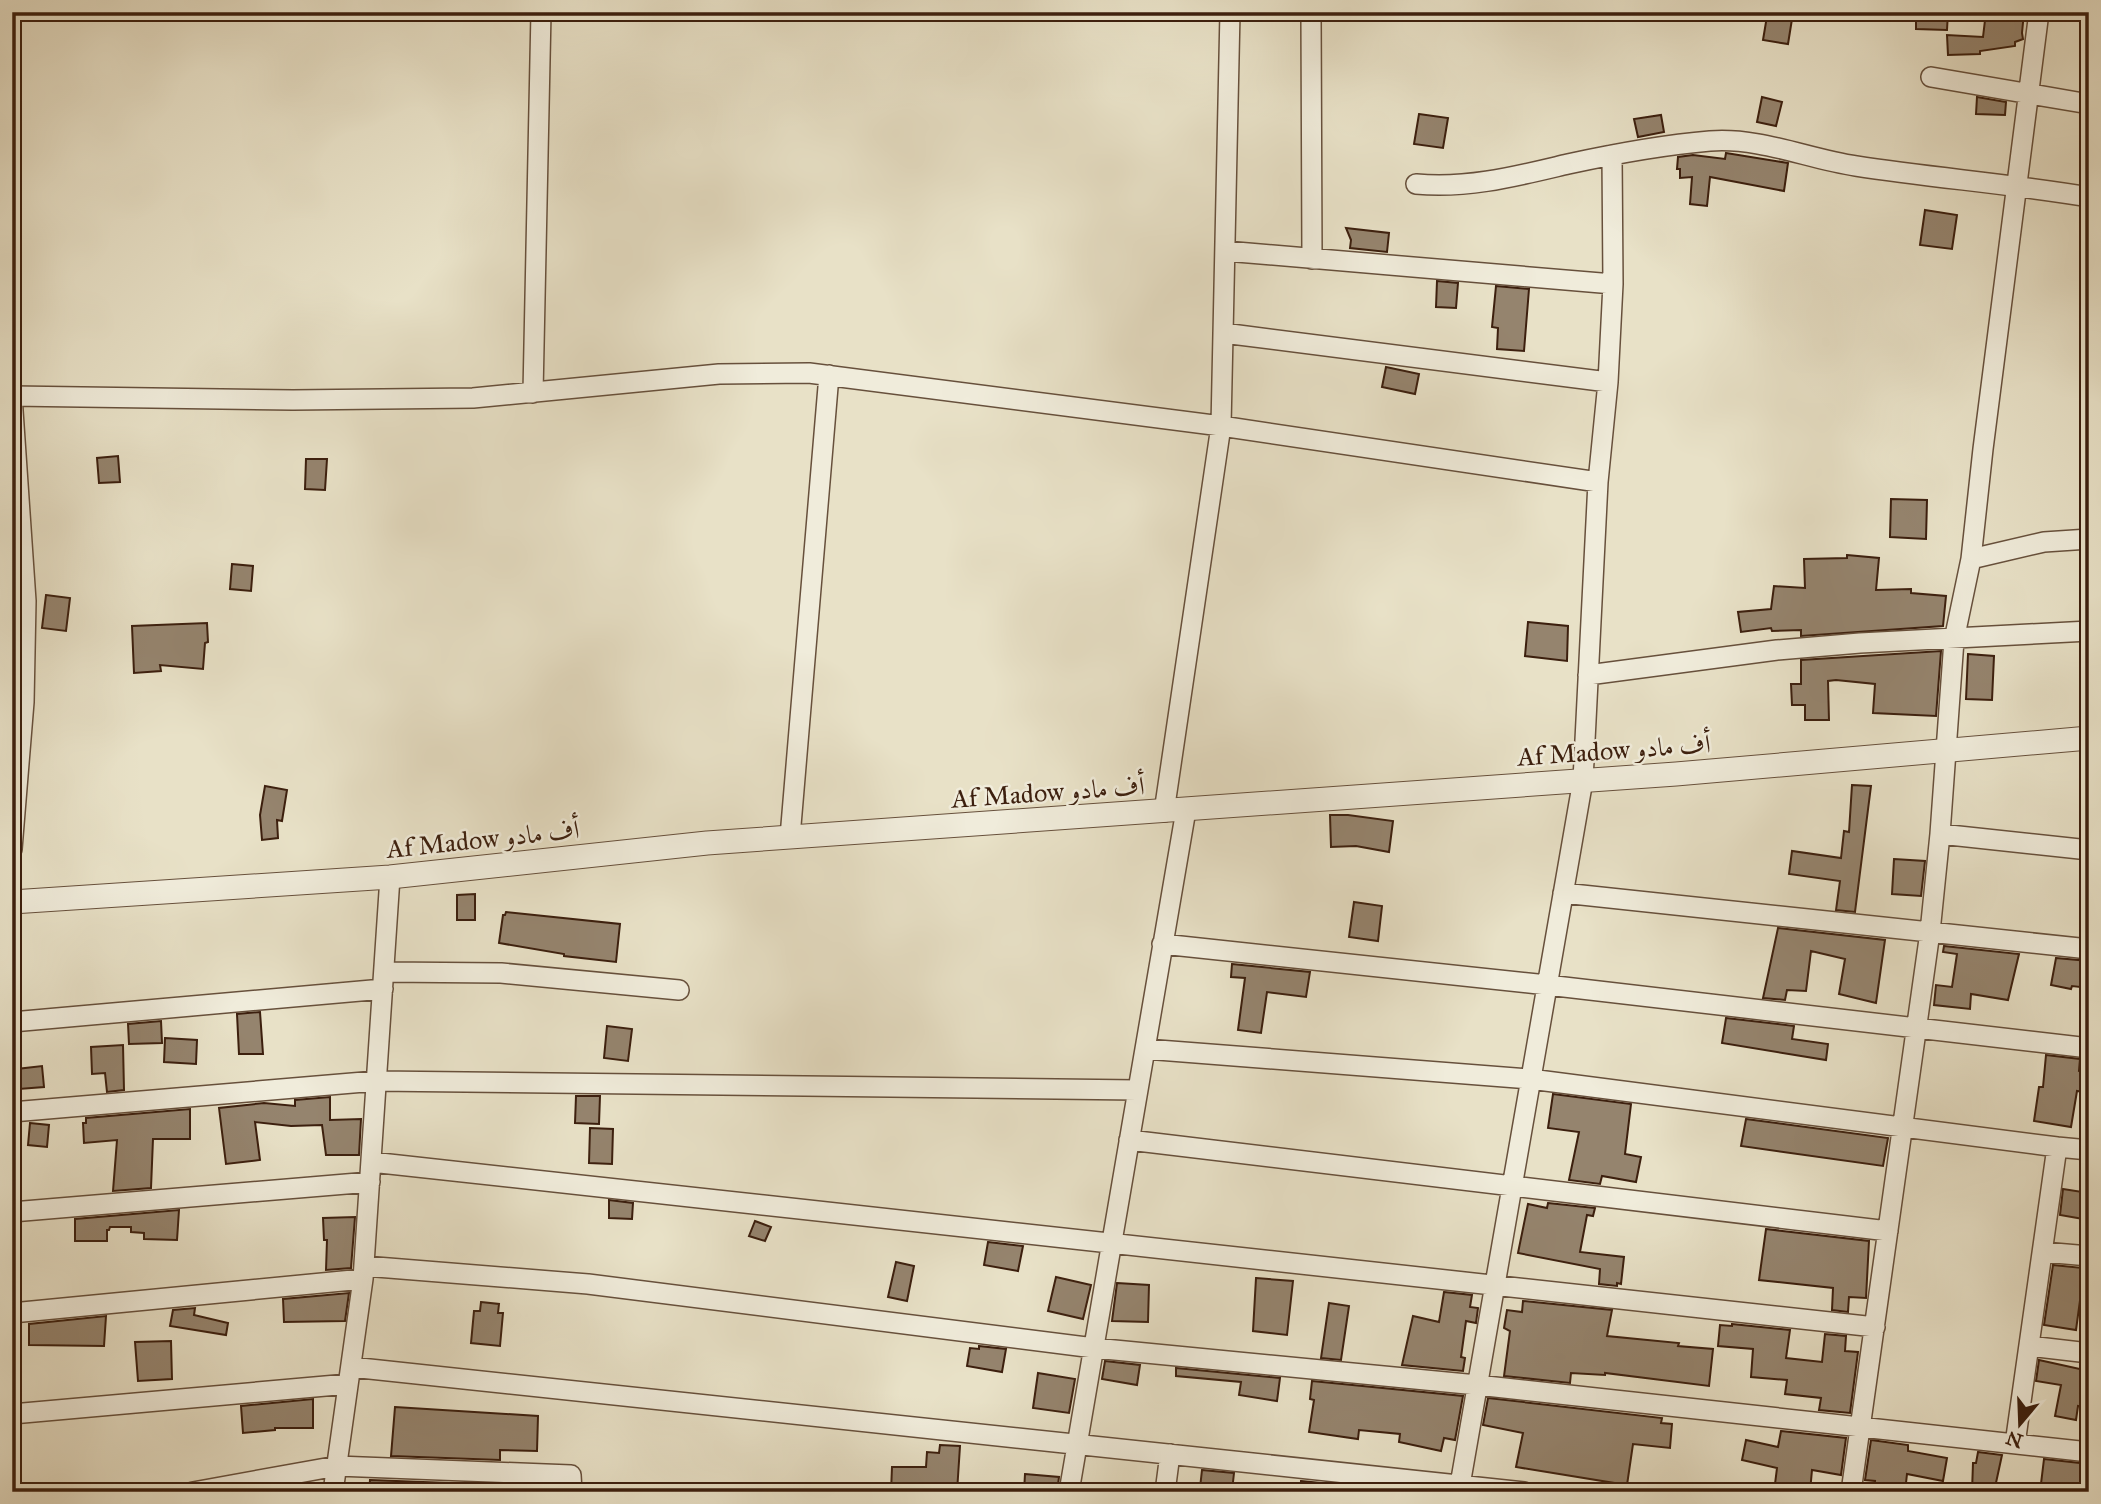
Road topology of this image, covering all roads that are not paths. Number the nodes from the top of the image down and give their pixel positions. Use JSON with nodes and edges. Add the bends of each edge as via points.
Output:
{"nodes":[{"id":1,"x":541,"y":12,"type":"edge"},
{"id":2,"x":1230,"y":12,"type":"edge"},
{"id":3,"x":1311,"y":12,"type":"edge"},
{"id":4,"x":2039,"y":12,"type":"edge"},
{"id":5,"x":1931,"y":77,"type":"dead end"},
{"id":6,"x":2028,"y":94,"type":"junction"},
{"id":7,"x":2089,"y":104,"type":"edge"},
{"id":8,"x":1612,"y":155,"type":"junction"},
{"id":9,"x":1416,"y":184,"type":"dead end"},
{"id":10,"x":2016,"y":185,"type":"junction"},
{"id":11,"x":2089,"y":197,"type":"edge"},
{"id":12,"x":1225,"y":251,"type":"junction"},
{"id":13,"x":1312,"y":259,"type":"junction"},
{"id":14,"x":1613,"y":284,"type":"junction"},
{"id":15,"x":1223,"y":333,"type":"junction"},
{"id":16,"x":829,"y":375,"type":"junction"},
{"id":17,"x":1608,"y":382,"type":"junction"},
{"id":18,"x":533,"y":393,"type":"junction"},
{"id":19,"x":1221,"y":426,"type":"junction"},
{"id":20,"x":1598,"y":482,"type":"junction"},
{"id":21,"x":17,"y":512,"type":"edge"},
{"id":22,"x":2089,"y":539,"type":"edge"},
{"id":23,"x":1971,"y":559,"type":"junction"},
{"id":24,"x":2089,"y":631,"type":"edge"},
{"id":25,"x":1954,"y":640,"type":"junction"},
{"id":26,"x":1588,"y":675,"type":"junction"},
{"id":27,"x":2089,"y":738,"type":"edge"},
{"id":28,"x":1946,"y":751,"type":"junction"},
{"id":29,"x":1583,"y":780,"type":"junction"},
{"id":30,"x":1175,"y":811,"type":"junction"},
{"id":31,"x":1940,"y":834,"type":"junction"},
{"id":32,"x":790,"y":837,"type":"junction"},
{"id":33,"x":12,"y":849,"type":"edge"},
{"id":34,"x":2089,"y":850,"type":"edge"},
{"id":35,"x":390,"y":877,"type":"junction"},
{"id":36,"x":1563,"y":893,"type":"junction"},
{"id":37,"x":12,"y":902,"type":"edge"},
{"id":38,"x":1930,"y":932,"type":"junction"},
{"id":39,"x":1163,"y":944,"type":"junction"},
{"id":40,"x":2089,"y":949,"type":"edge"},
{"id":41,"x":383,"y":980,"type":"junction"},
{"id":42,"x":1547,"y":985,"type":"junction"},
{"id":43,"x":679,"y":990,"type":"dead end"},
{"id":44,"x":12,"y":1022,"type":"edge"},
{"id":45,"x":1917,"y":1028,"type":"junction"},
{"id":46,"x":2089,"y":1048,"type":"edge"},
{"id":47,"x":1144,"y":1049,"type":"junction"},
{"id":48,"x":1530,"y":1079,"type":"junction"},
{"id":49,"x":376,"y":1081,"type":"junction"},
{"id":50,"x":1137,"y":1090,"type":"junction"},
{"id":51,"x":12,"y":1112,"type":"edge"},
{"id":52,"x":1903,"y":1127,"type":"junction"},
{"id":53,"x":1129,"y":1140,"type":"junction"},
{"id":54,"x":2057,"y":1147,"type":"junction"},
{"id":55,"x":2089,"y":1150,"type":"edge"},
{"id":56,"x":370,"y":1172,"type":"junction"},
{"id":57,"x":1511,"y":1185,"type":"junction"},
{"id":58,"x":12,"y":1212,"type":"edge"},
{"id":59,"x":1888,"y":1231,"type":"junction"},
{"id":60,"x":1112,"y":1243,"type":"junction"},
{"id":61,"x":2043,"y":1252,"type":"junction"},
{"id":62,"x":2089,"y":1256,"type":"edge"},
{"id":63,"x":364,"y":1272,"type":"junction"},
{"id":64,"x":1493,"y":1285,"type":"junction"},
{"id":65,"x":12,"y":1313,"type":"edge"},
{"id":66,"x":1875,"y":1327,"type":"junction"},
{"id":67,"x":2029,"y":1346,"type":"junction"},
{"id":68,"x":1094,"y":1348,"type":"junction"},
{"id":69,"x":2089,"y":1353,"type":"edge"},
{"id":70,"x":349,"y":1375,"type":"junction"},
{"id":71,"x":1477,"y":1385,"type":"junction"},
{"id":72,"x":12,"y":1414,"type":"edge"},
{"id":73,"x":1860,"y":1427,"type":"junction"},
{"id":74,"x":1077,"y":1444,"type":"junction"},
{"id":75,"x":2015,"y":1444,"type":"junction"},
{"id":76,"x":2089,"y":1452,"type":"edge"},
{"id":77,"x":1170,"y":1454,"type":"junction"},
{"id":78,"x":337,"y":1466,"type":"junction"},
{"id":79,"x":1460,"y":1485,"type":"junction"},
{"id":80,"x":193,"y":1492,"type":"edge"},
{"id":81,"x":333,"y":1492,"type":"edge"},
{"id":82,"x":572,"y":1492,"type":"edge"},
{"id":83,"x":1069,"y":1492,"type":"edge"},
{"id":84,"x":1165,"y":1492,"type":"edge"},
{"id":85,"x":1524,"y":1492,"type":"edge"},
{"id":86,"x":1851,"y":1492,"type":"edge"}],
"edges":[{"from":1,"to":18,"type":"street"},
{"from":2,"to":12,"type":"street"},
{"from":3,"to":13,"type":"street"},
{"from":4,"to":6,"type":"street"},
{"from":5,"to":6,"type":"street"},
{"from":6,"to":7,"type":"street"},
{"from":6,"to":10,"type":"street"},
{"from":8,"to":9,"type":"street","via":[[1480,184]]},
{"from":8,"to":10,"type":"street","via":[[1712,141],[1758,144],[1854,166]]},
{"from":8,"to":14,"type":"street"},
{"from":10,"to":11,"type":"street"},
{"from":10,"to":23,"type":"street"},
{"from":12,"to":13,"type":"street"},
{"from":12,"to":15,"type":"street"},
{"from":13,"to":14,"type":"street"},
{"from":14,"to":17,"type":"street"},
{"from":15,"to":17,"type":"street"},
{"from":15,"to":19,"type":"street"},
{"from":16,"to":18,"type":"street","via":[[719,374]]},
{"from":16,"to":19,"type":"street"},
{"from":16,"to":32,"type":"street"},
{"from":17,"to":20,"type":"street"},
{"from":18,"to":21,"type":"street","via":[[293,400],[12,396]]},
{"from":19,"to":20,"type":"street"},
{"from":19,"to":30,"type":"street"},
{"from":20,"to":26,"type":"street"},
{"from":21,"to":33,"type":"street","via":[[26,601]]},
{"from":22,"to":23,"type":"street","via":[[2044,542]]},
{"from":23,"to":25,"type":"street"},
{"from":24,"to":25,"type":"street"},
{"from":25,"to":26,"type":"street","via":[[1860,642]]},
{"from":25,"to":28,"type":"street"},
{"from":26,"to":29,"type":"street"},
{"from":27,"to":28,"type":"street","name":"Af Madow أف مادو"},
{"from":28,"to":29,"type":"street","name":"Af Madow أف مادو"},
{"from":28,"to":31,"type":"street"},
{"from":29,"to":30,"type":"street","name":"Af Madow أف مادو"},
{"from":29,"to":36,"type":"street"},
{"from":30,"to":32,"type":"street","name":"Af Madow أف مادو"},
{"from":30,"to":39,"type":"street"},
{"from":31,"to":34,"type":"street"},
{"from":31,"to":38,"type":"street"},
{"from":32,"to":35,"type":"street","name":"Af Madow أف مادو"},
{"from":35,"to":37,"type":"street","name":"Af Madow أف مادو"},
{"from":35,"to":41,"type":"street"},
{"from":36,"to":38,"type":"street"},
{"from":36,"to":42,"type":"street"},
{"from":38,"to":40,"type":"street"},
{"from":38,"to":45,"type":"street"},
{"from":39,"to":42,"type":"street"},
{"from":39,"to":47,"type":"street"},
{"from":41,"to":43,"type":"street","via":[[500,973]]},
{"from":41,"to":44,"type":"street"},
{"from":41,"to":49,"type":"street"},
{"from":42,"to":45,"type":"street"},
{"from":42,"to":48,"type":"street"},
{"from":45,"to":46,"type":"street"},
{"from":45,"to":52,"type":"street"},
{"from":47,"to":48,"type":"street"},
{"from":47,"to":50,"type":"street"},
{"from":48,"to":52,"type":"street"},
{"from":48,"to":57,"type":"street"},
{"from":49,"to":50,"type":"street"},
{"from":49,"to":51,"type":"street"},
{"from":49,"to":56,"type":"street"},
{"from":50,"to":53,"type":"street"},
{"from":52,"to":54,"type":"street"},
{"from":52,"to":59,"type":"street"},
{"from":53,"to":57,"type":"street"},
{"from":53,"to":60,"type":"street"},
{"from":54,"to":55,"type":"street"},
{"from":54,"to":61,"type":"street"},
{"from":56,"to":58,"type":"street"},
{"from":56,"to":60,"type":"street"},
{"from":56,"to":63,"type":"street"},
{"from":57,"to":59,"type":"street"},
{"from":57,"to":64,"type":"street"},
{"from":59,"to":66,"type":"street"},
{"from":60,"to":64,"type":"street"},
{"from":60,"to":68,"type":"street"},
{"from":61,"to":62,"type":"street"},
{"from":61,"to":67,"type":"street"},
{"from":63,"to":65,"type":"street"},
{"from":63,"to":68,"type":"street","via":[[588,1284]]},
{"from":63,"to":70,"type":"street"},
{"from":64,"to":66,"type":"street"},
{"from":64,"to":71,"type":"street"},
{"from":66,"to":73,"type":"street"},
{"from":67,"to":69,"type":"street"},
{"from":67,"to":75,"type":"street"},
{"from":68,"to":71,"type":"street"},
{"from":68,"to":74,"type":"street"},
{"from":70,"to":72,"type":"street"},
{"from":70,"to":74,"type":"street"},
{"from":70,"to":78,"type":"street"},
{"from":71,"to":73,"type":"street"},
{"from":71,"to":79,"type":"street"},
{"from":73,"to":75,"type":"street"},
{"from":73,"to":86,"type":"street"},
{"from":74,"to":77,"type":"street"},
{"from":74,"to":83,"type":"street"},
{"from":75,"to":76,"type":"street"},
{"from":77,"to":79,"type":"street"},
{"from":77,"to":84,"type":"street"},
{"from":78,"to":80,"type":"street"},
{"from":78,"to":81,"type":"street"},
{"from":78,"to":82,"type":"street","via":[[571,1475]]},
{"from":79,"to":85,"type":"street"}]}
